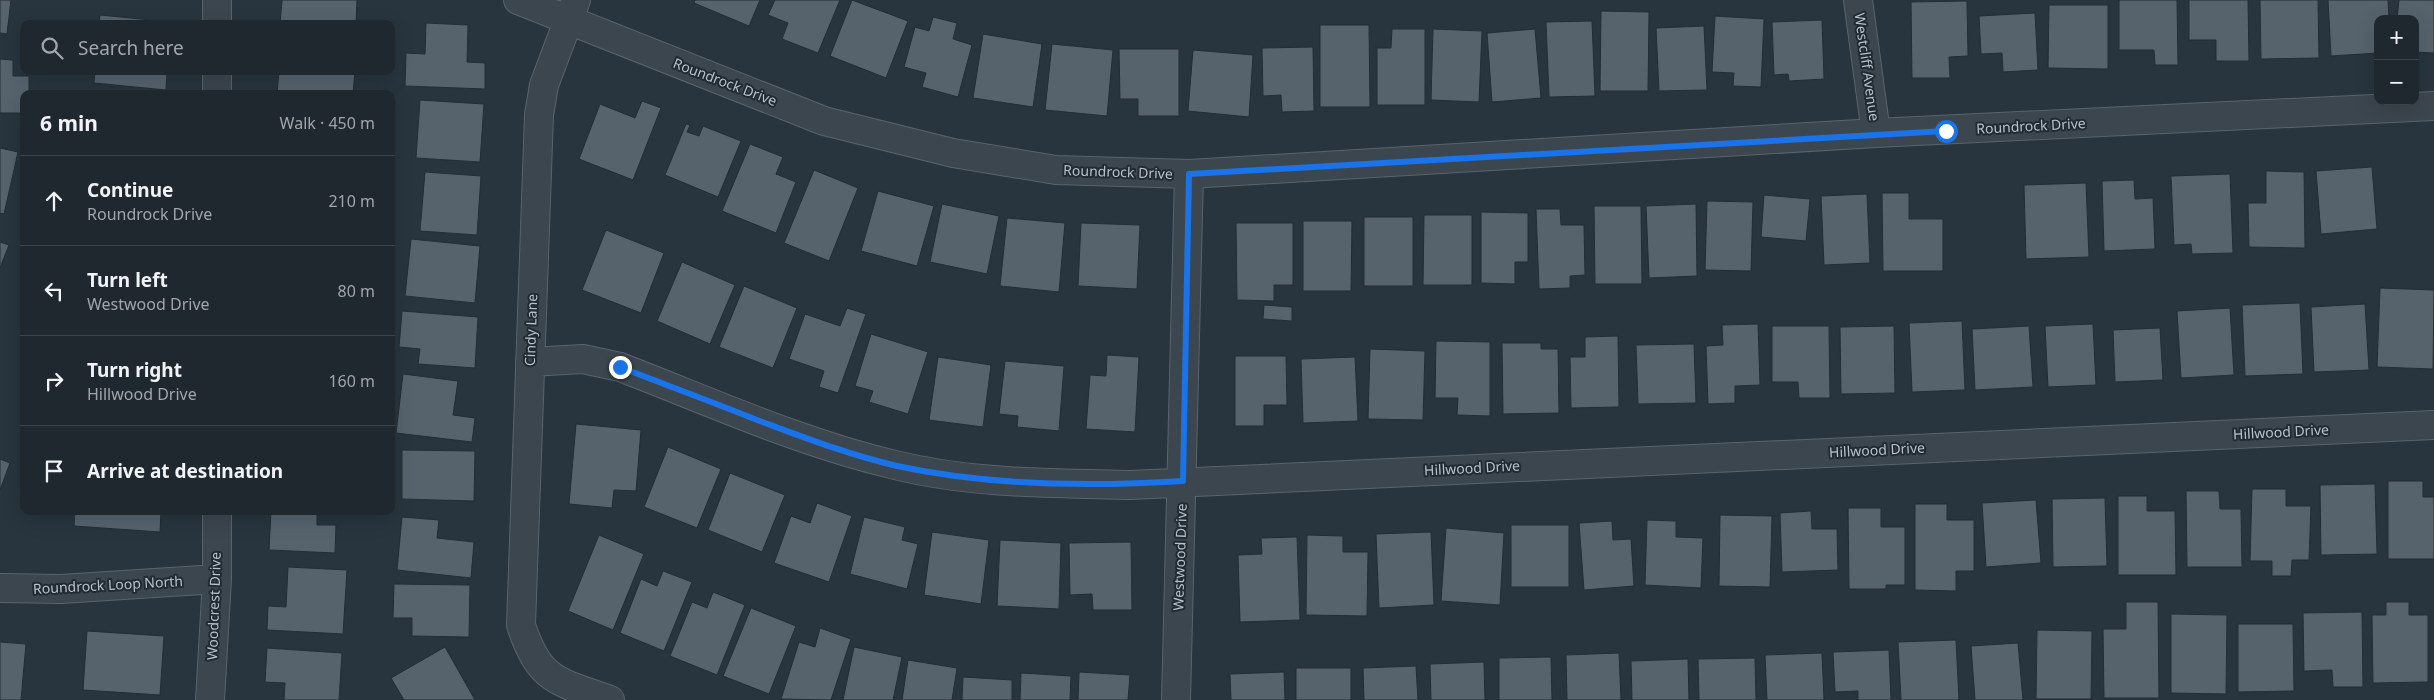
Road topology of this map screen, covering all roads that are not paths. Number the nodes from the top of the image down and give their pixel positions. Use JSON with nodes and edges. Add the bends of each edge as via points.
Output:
{"nodes":[{"id":1,"x":216,"y":0,"type":"edge"},
{"id":2,"x":518,"y":0,"type":"edge"},
{"id":3,"x":1858,"y":0,"type":"edge"},
{"id":4,"x":572,"y":10,"type":"edge"},
{"id":5,"x":216,"y":20,"type":"edge"},
{"id":6,"x":216,"y":75,"type":"edge"},
{"id":7,"x":216,"y":90,"type":"edge"},
{"id":8,"x":2434,"y":106,"type":"edge"},
{"id":9,"x":1876,"y":134,"type":"junction"},
{"id":10,"x":1189,"y":174,"type":"junction"},
{"id":11,"x":530,"y":362,"type":"junction"},
{"id":12,"x":2434,"y":425,"type":"edge"},
{"id":13,"x":1183,"y":481,"type":"junction"},
{"id":14,"x":217,"y":515,"type":"edge"},
{"id":15,"x":217,"y":579,"type":"junction"},
{"id":16,"x":0,"y":588,"type":"edge"},
{"id":17,"x":210,"y":700,"type":"edge"},
{"id":18,"x":610,"y":700,"type":"edge"},
{"id":19,"x":1176,"y":700,"type":"edge"}],
"edges":[{"from":1,"to":5,"type":"street"},
{"from":2,"to":4,"type":"street","name":"Roundrock Drive"},
{"from":3,"to":9,"type":"street","name":"Westcliff Avenue"},
{"from":4,"to":10,"type":"street","name":"Roundrock Drive","via":[[824,120],[944,150],[1056,170]]},
{"from":4,"to":11,"type":"street","name":"Cindy Lane","via":[[544,85],[539,115]]},
{"from":6,"to":7,"type":"street"},
{"from":8,"to":9,"type":"street","name":"Roundrock Drive"},
{"from":9,"to":10,"type":"street","name":"Roundrock Drive"},
{"from":10,"to":13,"type":"street","name":"Westwood Drive"},
{"from":11,"to":13,"type":"street","name":"Hillwood Drive","via":[[583,359],[620,367],[832,448],[932,473],[1043,483],[1130,485]]},
{"from":11,"to":18,"type":"street","name":"Cindy Lane","via":[[520,625],[528,648],[554,680]]},
{"from":12,"to":13,"type":"street","name":"Hillwood Drive"},
{"from":13,"to":19,"type":"street","name":"Westwood Drive"},
{"from":14,"to":15,"type":"street","name":"Woodcrest Drive"},
{"from":15,"to":16,"type":"street","name":"Roundrock Loop North","via":[[60,589]]},
{"from":15,"to":17,"type":"street","name":"Woodcrest Drive"}]}
